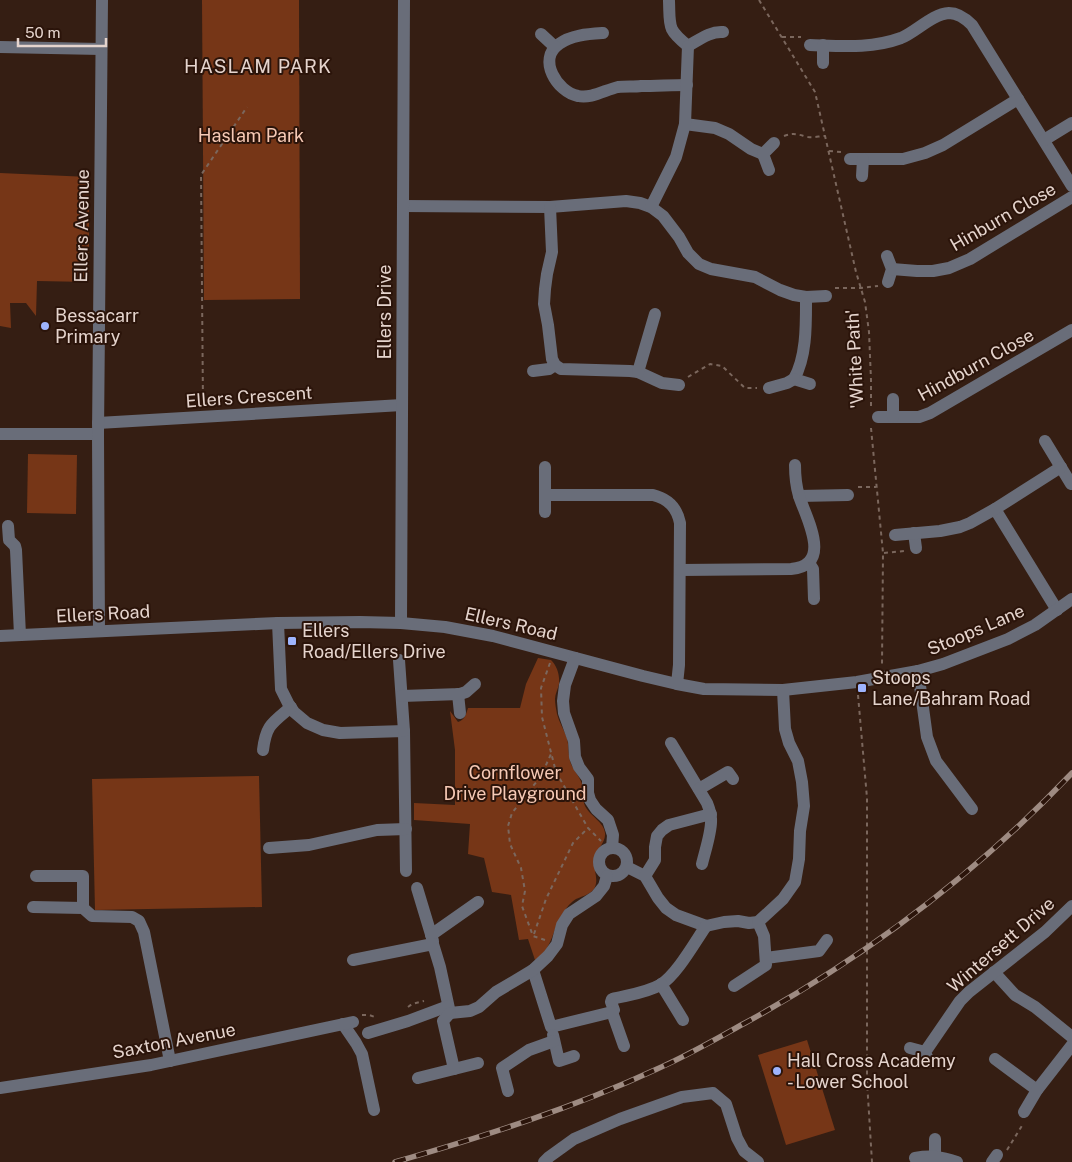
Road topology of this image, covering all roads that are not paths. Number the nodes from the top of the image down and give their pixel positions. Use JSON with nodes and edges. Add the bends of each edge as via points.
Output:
{"nodes":[{"id":1,"x":102,"y":0,"type":"edge"},
{"id":2,"x":404,"y":0,"type":"edge"},
{"id":3,"x":668,"y":1,"type":"dead end"},
{"id":4,"x":723,"y":32,"type":"dead end"},
{"id":5,"x":603,"y":33,"type":"dead end"},
{"id":6,"x":541,"y":34,"type":"dead end"},
{"id":7,"x":810,"y":45,"type":"road end"},
{"id":8,"x":823,"y":45,"type":"junction"},
{"id":9,"x":688,"y":46,"type":"junction"},
{"id":10,"x":555,"y":47,"type":"junction"},
{"id":11,"x":0,"y":48,"type":"edge"},
{"id":12,"x":102,"y":49,"type":"junction"},
{"id":13,"x":823,"y":63,"type":"dead end"},
{"id":14,"x":687,"y":85,"type":"junction"},
{"id":15,"x":1018,"y":99,"type":"junction"},
{"id":16,"x":1072,"y":123,"type":"edge"},
{"id":17,"x":686,"y":124,"type":"junction"},
{"id":18,"x":1044,"y":140,"type":"junction"},
{"id":19,"x":774,"y":142,"type":"road end"},
{"id":20,"x":763,"y":154,"type":"junction"},
{"id":21,"x":769,"y":170,"type":"dead end"},
{"id":22,"x":862,"y":176,"type":"dead end"},
{"id":23,"x":1072,"y":186,"type":"edge"},
{"id":24,"x":1072,"y":197,"type":"edge"},
{"id":25,"x":403,"y":206,"type":"junction"},
{"id":26,"x":550,"y":207,"type":"junction"},
{"id":27,"x":651,"y":207,"type":"junction"},
{"id":28,"x":887,"y":256,"type":"dead end"},
{"id":29,"x":892,"y":269,"type":"junction"},
{"id":30,"x":888,"y":282,"type":"road end"},
{"id":31,"x":826,"y":296,"type":"road end"},
{"id":32,"x":806,"y":297,"type":"junction"},
{"id":33,"x":654,"y":314,"type":"dead end"},
{"id":34,"x":1072,"y":330,"type":"edge"},
{"id":35,"x":555,"y":365,"type":"junction"},
{"id":36,"x":533,"y":371,"type":"dead end"},
{"id":37,"x":638,"y":372,"type":"junction"},
{"id":38,"x":794,"y":379,"type":"junction"},
{"id":39,"x":810,"y":384,"type":"dead end"},
{"id":40,"x":679,"y":385,"type":"road end"},
{"id":41,"x":769,"y":388,"type":"road end"},
{"id":42,"x":893,"y":399,"type":"dead end"},
{"id":43,"x":402,"y":405,"type":"junction"},
{"id":44,"x":873,"y":416,"type":"road end"},
{"id":45,"x":893,"y":417,"type":"junction"},
{"id":46,"x":98,"y":429,"type":"junction"},
{"id":47,"x":0,"y":434,"type":"edge"},
{"id":48,"x":1045,"y":441,"type":"dead end"},
{"id":49,"x":795,"y":465,"type":"dead end"},
{"id":50,"x":545,"y":467,"type":"dead end"},
{"id":51,"x":1062,"y":467,"type":"junction"},
{"id":52,"x":1071,"y":484,"type":"edge"},
{"id":53,"x":545,"y":495,"type":"junction"},
{"id":54,"x":848,"y":495,"type":"road end"},
{"id":55,"x":799,"y":496,"type":"junction"},
{"id":56,"x":995,"y":509,"type":"junction"},
{"id":57,"x":545,"y":512,"type":"dead end"},
{"id":58,"x":8,"y":526,"type":"dead end"},
{"id":59,"x":914,"y":533,"type":"junction"},
{"id":60,"x":895,"y":535,"type":"dead end"},
{"id":61,"x":916,"y":548,"type":"road end"},
{"id":62,"x":809,"y":563,"type":"junction"},
{"id":63,"x":680,"y":570,"type":"junction"},
{"id":64,"x":814,"y":599,"type":"dead end"},
{"id":65,"x":1072,"y":599,"type":"edge"},
{"id":66,"x":1057,"y":610,"type":"junction"},
{"id":67,"x":278,"y":623,"type":"junction"},
{"id":68,"x":401,"y":623,"type":"junction"},
{"id":69,"x":99,"y":632,"type":"junction"},
{"id":70,"x":20,"y":635,"type":"junction"},
{"id":71,"x":0,"y":636,"type":"edge"},
{"id":72,"x":575,"y":658,"type":"junction"},
{"id":73,"x":400,"y":660,"type":"dead end"},
{"id":74,"x":918,"y":671,"type":"junction"},
{"id":75,"x":475,"y":684,"type":"dead end"},
{"id":76,"x":677,"y":684,"type":"junction"},
{"id":77,"x":784,"y":690,"type":"junction"},
{"id":78,"x":458,"y":694,"type":"junction"},
{"id":79,"x":402,"y":696,"type":"junction"},
{"id":80,"x":291,"y":707,"type":"junction"},
{"id":81,"x":460,"y":713,"type":"dead end"},
{"id":82,"x":404,"y":732,"type":"junction"},
{"id":83,"x":671,"y":743,"type":"dead end"},
{"id":84,"x":263,"y":750,"type":"dead end"},
{"id":85,"x":732,"y":779,"type":"dead end"},
{"id":86,"x":699,"y":789,"type":"junction"},
{"id":87,"x":972,"y":809,"type":"dead end"},
{"id":88,"x":711,"y":814,"type":"junction"},
{"id":89,"x":406,"y":829,"type":"junction"},
{"id":90,"x":269,"y":848,"type":"dead end"},
{"id":91,"x":610,"y":848,"type":"junction"},
{"id":92,"x":702,"y":864,"type":"dead end"},
{"id":93,"x":627,"y":867,"type":"junction"},
{"id":94,"x":406,"y":871,"type":"dead end"},
{"id":95,"x":36,"y":876,"type":"dead end"},
{"id":96,"x":607,"y":876,"type":"junction"},
{"id":97,"x":645,"y":876,"type":"junction"},
{"id":98,"x":417,"y":888,"type":"dead end"},
{"id":99,"x":478,"y":902,"type":"dead end"},
{"id":100,"x":33,"y":906,"type":"dead end"},
{"id":101,"x":1072,"y":906,"type":"edge"},
{"id":102,"x":83,"y":908,"type":"junction"},
{"id":103,"x":758,"y":922,"type":"junction"},
{"id":104,"x":706,"y":926,"type":"junction"},
{"id":105,"x":432,"y":940,"type":"junction"},
{"id":106,"x":827,"y":940,"type":"dead end"},
{"id":107,"x":766,"y":958,"type":"junction"},
{"id":108,"x":353,"y":960,"type":"dead end"},
{"id":109,"x":534,"y":970,"type":"junction"},
{"id":110,"x":994,"y":972,"type":"junction"},
{"id":111,"x":662,"y":984,"type":"junction"},
{"id":112,"x":734,"y":986,"type":"dead end"},
{"id":113,"x":449,"y":1009,"type":"junction"},
{"id":114,"x":612,"y":1012,"type":"junction"},
{"id":115,"x":683,"y":1020,"type":"dead end"},
{"id":116,"x":551,"y":1027,"type":"junction"},
{"id":117,"x":368,"y":1032,"type":"dead end"},
{"id":118,"x":1072,"y":1037,"type":"edge"},
{"id":119,"x":554,"y":1041,"type":"junction"},
{"id":120,"x":1072,"y":1045,"type":"edge"},
{"id":121,"x":624,"y":1046,"type":"dead end"},
{"id":122,"x":910,"y":1048,"type":"dead end"},
{"id":123,"x":574,"y":1056,"type":"dead end"},
{"id":124,"x":995,"y":1060,"type":"dead end"},
{"id":125,"x":170,"y":1061,"type":"junction"},
{"id":126,"x":478,"y":1063,"type":"dead end"},
{"id":127,"x":454,"y":1069,"type":"junction"},
{"id":128,"x":418,"y":1078,"type":"dead end"},
{"id":129,"x":0,"y":1088,"type":"edge"},
{"id":130,"x":1037,"y":1090,"type":"junction"},
{"id":131,"x":508,"y":1091,"type":"dead end"},
{"id":132,"x":374,"y":1110,"type":"dead end"},
{"id":133,"x":1024,"y":1112,"type":"road end"},
{"id":134,"x":935,"y":1139,"type":"dead end"},
{"id":135,"x":935,"y":1156,"type":"junction"},
{"id":136,"x":915,"y":1158,"type":"dead end"},
{"id":137,"x":544,"y":1162,"type":"edge"},
{"id":138,"x":758,"y":1162,"type":"edge"},
{"id":139,"x":957,"y":1162,"type":"edge"}],
"edges":[{"from":1,"to":12,"type":"street","name":"Ellers Avenue"},
{"from":2,"to":25,"type":"street","name":"Ellers Drive"},
{"from":3,"to":9,"type":"street","via":[[672,31]]},
{"from":4,"to":9,"type":"street","via":[[707,34]]},
{"from":5,"to":10,"type":"street","via":[[576,37]]},
{"from":6,"to":10,"type":"street"},
{"from":7,"to":8,"type":"street"},
{"from":8,"to":13,"type":"street"},
{"from":8,"to":15,"type":"street","via":[[882,44],[904,37],[939,16],[948,13],[958,15],[972,25]]},
{"from":9,"to":14,"type":"street"},
{"from":10,"to":14,"type":"street","via":[[550,63],[554,79],[564,90],[578,97],[619,87]]},
{"from":11,"to":12,"type":"street"},
{"from":12,"to":46,"type":"street","name":"Ellers Avenue"},
{"from":14,"to":17,"type":"street"},
{"from":15,"to":18,"type":"street"},
{"from":15,"to":22,"type":"street","via":[[925,153],[903,159],[856,159]]},
{"from":16,"to":18,"type":"street"},
{"from":17,"to":20,"type":"street","via":[[715,128]]},
{"from":17,"to":27,"type":"street","via":[[676,156]]},
{"from":18,"to":23,"type":"street"},
{"from":19,"to":20,"type":"street"},
{"from":20,"to":21,"type":"street"},
{"from":24,"to":29,"type":"street","name":"Hinburn Close","via":[[970,259],[949,268],[932,271]]},
{"from":25,"to":26,"type":"street"},
{"from":25,"to":43,"type":"street","name":"Ellers Drive"},
{"from":26,"to":27,"type":"street","via":[[626,200]]},
{"from":26,"to":35,"type":"street","via":[[552,252],[544,304]]},
{"from":27,"to":32,"type":"street","via":[[663,216],[699,264],[755,277],[780,290]]},
{"from":28,"to":29,"type":"street"},
{"from":29,"to":30,"type":"street"},
{"from":31,"to":32,"type":"street"},
{"from":32,"to":38,"type":"street","via":[[802,358]]},
{"from":33,"to":37,"type":"street"},
{"from":34,"to":45,"type":"street","name":"Hindburn Close","via":[[930,413],[919,417]]},
{"from":35,"to":36,"type":"street"},
{"from":35,"to":37,"type":"street","via":[[561,369]]},
{"from":37,"to":40,"type":"street","via":[[662,383]]},
{"from":38,"to":39,"type":"street"},
{"from":38,"to":41,"type":"street"},
{"from":42,"to":45,"type":"street","name":"Hindburn Close"},
{"from":43,"to":46,"type":"street","name":"Ellers Crescent","via":[[203,417]]},
{"from":43,"to":68,"type":"street","name":"Ellers Drive"},
{"from":44,"to":45,"type":"street","name":"Hindburn Close"},
{"from":46,"to":47,"type":"street","name":"Ellers Crescent"},
{"from":46,"to":69,"type":"street","name":"Ellers Avenue"},
{"from":48,"to":51,"type":"street"},
{"from":49,"to":55,"type":"street"},
{"from":50,"to":53,"type":"street"},
{"from":51,"to":52,"type":"street"},
{"from":51,"to":56,"type":"street"},
{"from":53,"to":57,"type":"street"},
{"from":53,"to":63,"type":"street","via":[[661,497],[678,513]]},
{"from":54,"to":55,"type":"street"},
{"from":55,"to":62,"type":"street","via":[[813,534],[814,546]]},
{"from":56,"to":59,"type":"street","via":[[960,527]]},
{"from":56,"to":66,"type":"street"},
{"from":58,"to":70,"type":"street","via":[[9,540],[16,550]]},
{"from":59,"to":60,"type":"street"},
{"from":59,"to":61,"type":"street"},
{"from":62,"to":63,"type":"street","via":[[791,569]]},
{"from":62,"to":64,"type":"street","via":[[813,569]]},
{"from":63,"to":76,"type":"street"},
{"from":65,"to":66,"type":"street","name":"Stoops Lane"},
{"from":66,"to":74,"type":"street","name":"Stoops Lane","via":[[1008,639]]},
{"from":67,"to":68,"type":"street","name":"Ellers Road"},
{"from":67,"to":69,"type":"street","name":"Ellers Road"},
{"from":67,"to":80,"type":"street","via":[[281,689]]},
{"from":68,"to":72,"type":"street","name":"Ellers Road","via":[[492,636]]},
{"from":69,"to":70,"type":"street","name":"Ellers Road"},
{"from":70,"to":71,"type":"street","name":"Ellers Road"},
{"from":72,"to":76,"type":"street","name":"Ellers Road"},
{"from":72,"to":91,"type":"street","via":[[566,685],[564,713],[574,741],[575,757],[588,779],[590,800],[608,820],[613,835]]},
{"from":73,"to":79,"type":"street"},
{"from":74,"to":77,"type":"street","name":"Ellers Road"},
{"from":74,"to":87,"type":"street","name":"Stoops Lane","via":[[927,737],[936,760]]},
{"from":75,"to":78,"type":"street"},
{"from":76,"to":77,"type":"street","name":"Ellers Road","via":[[704,689]]},
{"from":77,"to":103,"type":"street","via":[[785,729],[798,761],[802,782],[804,806],[799,859],[795,882],[783,899]]},
{"from":78,"to":79,"type":"street"},
{"from":78,"to":81,"type":"street"},
{"from":79,"to":82,"type":"street"},
{"from":80,"to":82,"type":"street","via":[[307,723],[323,730],[340,733]]},
{"from":80,"to":84,"type":"street","via":[[267,730]]},
{"from":82,"to":89,"type":"street"},
{"from":83,"to":86,"type":"street"},
{"from":85,"to":86,"type":"street","via":[[728,772]]},
{"from":86,"to":88,"type":"street"},
{"from":88,"to":92,"type":"street"},
{"from":88,"to":97,"type":"street","via":[[668,825],[662,830],[654,847],[654,860]]},
{"from":89,"to":90,"type":"street","via":[[377,830],[309,845]]},
{"from":89,"to":94,"type":"street"},
{"from":91,"to":93,"type":"street","via":[[617,848],[625,854]]},
{"from":91,"to":96,"type":"street","via":[[603,851],[599,860],[600,869]]},
{"from":93,"to":96,"type":"street","via":[[621,875]]},
{"from":93,"to":97,"type":"street"},
{"from":95,"to":102,"type":"street","via":[[83,876]]},
{"from":96,"to":109,"type":"street","via":[[596,896],[569,914],[557,944]]},
{"from":97,"to":104,"type":"street","via":[[666,908]]},
{"from":98,"to":105,"type":"street"},
{"from":99,"to":105,"type":"street"},
{"from":100,"to":102,"type":"street"},
{"from":101,"to":110,"type":"street","name":"Wintersett Drive"},
{"from":102,"to":125,"type":"street","via":[[92,916],[132,917],[139,922],[144,932]]},
{"from":103,"to":104,"type":"street","via":[[724,922]]},
{"from":103,"to":107,"type":"street","via":[[764,936]]},
{"from":104,"to":111,"type":"street","via":[[673,975]]},
{"from":105,"to":108,"type":"street"},
{"from":105,"to":113,"type":"street"},
{"from":106,"to":107,"type":"street","via":[[819,951]]},
{"from":107,"to":112,"type":"street","via":[[766,965]]},
{"from":109,"to":113,"type":"street","via":[[496,992],[479,1007],[470,1011]]},
{"from":109,"to":116,"type":"street"},
{"from":110,"to":118,"type":"street","via":[[1015,995]]},
{"from":110,"to":122,"type":"street","name":"Wintersett Drive","via":[[960,1001],[927,1057]]},
{"from":111,"to":114,"type":"street","via":[[612,999]]},
{"from":111,"to":115,"type":"street"},
{"from":113,"to":117,"type":"street"},
{"from":113,"to":127,"type":"street","via":[[443,1021]]},
{"from":114,"to":116,"type":"street"},
{"from":114,"to":121,"type":"street"},
{"from":116,"to":119,"type":"street"},
{"from":119,"to":123,"type":"street","via":[[559,1061]]},
{"from":119,"to":131,"type":"street","via":[[529,1050],[502,1068]]},
{"from":120,"to":130,"type":"street"},
{"from":124,"to":130,"type":"street"},
{"from":125,"to":129,"type":"street","name":"Saxton Avenue"},
{"from":125,"to":132,"type":"street","name":"Saxton Avenue","via":[[348,1023],[362,1054]]},
{"from":126,"to":127,"type":"street"},
{"from":127,"to":128,"type":"street"},
{"from":130,"to":133,"type":"street"},
{"from":134,"to":135,"type":"street"},
{"from":135,"to":136,"type":"street"},
{"from":135,"to":139,"type":"street"},
{"from":137,"to":138,"type":"street","via":[[574,1138],[620,1119],[682,1097],[713,1093],[726,1104],[744,1151]]}]}
